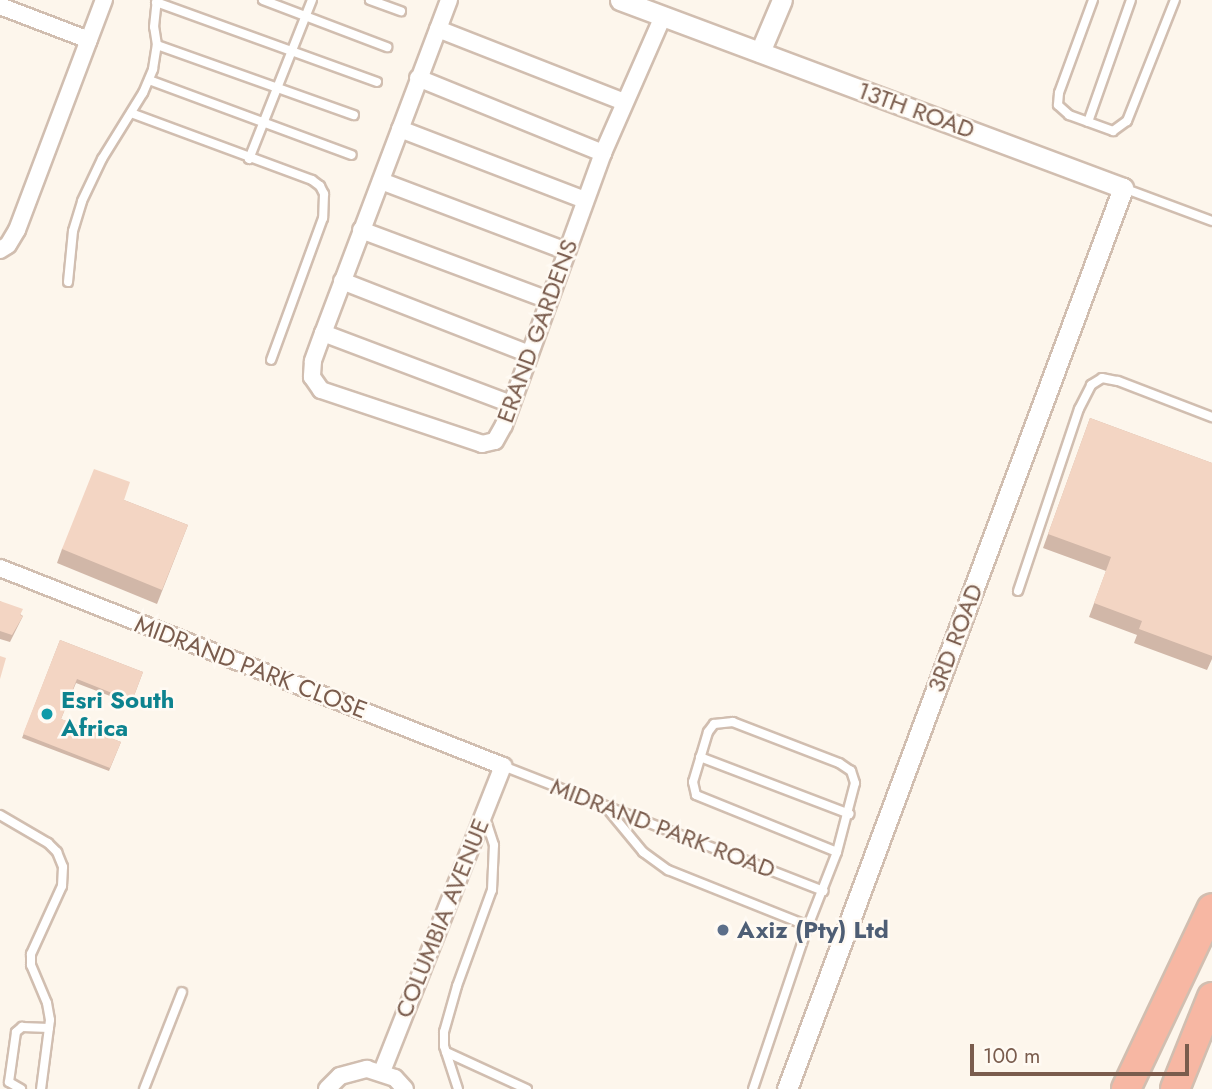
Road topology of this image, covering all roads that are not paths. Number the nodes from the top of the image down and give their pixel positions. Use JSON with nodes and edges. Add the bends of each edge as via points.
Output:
{"nodes":[{"id":1,"x":104,"y":0,"type":"edge"},
{"id":2,"x":263,"y":0,"type":"edge"},
{"id":3,"x":312,"y":0,"type":"edge"},
{"id":4,"x":370,"y":0,"type":"edge"},
{"id":5,"x":449,"y":0,"type":"edge"},
{"id":6,"x":620,"y":0,"type":"edge"},
{"id":7,"x":782,"y":0,"type":"edge"},
{"id":8,"x":1093,"y":0,"type":"edge"},
{"id":9,"x":1131,"y":0,"type":"edge"},
{"id":10,"x":1175,"y":0,"type":"edge"},
{"id":11,"x":156,"y":1,"type":"edge"},
{"id":12,"x":0,"y":6,"type":"edge"},
{"id":13,"x":401,"y":11,"type":"dead end"},
{"id":14,"x":663,"y":16,"type":"junction"},
{"id":15,"x":307,"y":17,"type":"junction"},
{"id":16,"x":438,"y":29,"type":"junction"},
{"id":17,"x":89,"y":40,"type":"junction"},
{"id":18,"x":157,"y":45,"type":"junction"},
{"id":19,"x":387,"y":47,"type":"dead end"},
{"id":20,"x":294,"y":52,"type":"junction"},
{"id":21,"x":760,"y":52,"type":"junction"},
{"id":22,"x":418,"y":78,"type":"junction"},
{"id":23,"x":149,"y":80,"type":"junction"},
{"id":24,"x":377,"y":82,"type":"dead end"},
{"id":25,"x":279,"y":88,"type":"junction"},
{"id":26,"x":624,"y":102,"type":"junction"},
{"id":27,"x":131,"y":113,"type":"junction"},
{"id":28,"x":354,"y":114,"type":"dead end"},
{"id":29,"x":265,"y":122,"type":"junction"},
{"id":30,"x":1088,"y":122,"type":"junction"},
{"id":31,"x":400,"y":129,"type":"junction"},
{"id":32,"x":603,"y":153,"type":"junction"},
{"id":33,"x":352,"y":155,"type":"dead end"},
{"id":34,"x":249,"y":159,"type":"junction"},
{"id":35,"x":381,"y":181,"type":"junction"},
{"id":36,"x":1123,"y":188,"type":"junction"},
{"id":37,"x":585,"y":200,"type":"junction"},
{"id":38,"x":1212,"y":221,"type":"edge"},
{"id":39,"x":361,"y":230,"type":"junction"},
{"id":40,"x":0,"y":250,"type":"edge"},
{"id":41,"x":566,"y":251,"type":"junction"},
{"id":42,"x":342,"y":281,"type":"junction"},
{"id":43,"x":68,"y":282,"type":"dead end"},
{"id":44,"x":548,"y":300,"type":"junction"},
{"id":45,"x":323,"y":333,"type":"junction"},
{"id":46,"x":529,"y":354,"type":"junction"},
{"id":47,"x":271,"y":360,"type":"dead end"},
{"id":48,"x":511,"y":404,"type":"junction"},
{"id":49,"x":1212,"y":417,"type":"edge"},
{"id":50,"x":0,"y":568,"type":"edge"},
{"id":51,"x":1018,"y":591,"type":"dead end"},
{"id":52,"x":700,"y":757,"type":"junction"},
{"id":53,"x":503,"y":766,"type":"junction"},
{"id":54,"x":606,"y":806,"type":"junction"},
{"id":55,"x":483,"y":814,"type":"junction"},
{"id":56,"x":849,"y":814,"type":"junction"},
{"id":57,"x":0,"y":815,"type":"edge"},
{"id":58,"x":838,"y":852,"type":"junction"},
{"id":59,"x":823,"y":891,"type":"junction"},
{"id":60,"x":1212,"y":908,"type":"edge"},
{"id":61,"x":808,"y":926,"type":"junction"},
{"id":62,"x":182,"y":992,"type":"dead end"},
{"id":63,"x":1212,"y":997,"type":"edge"},
{"id":64,"x":49,"y":1028,"type":"junction"},
{"id":65,"x":446,"y":1052,"type":"junction"},
{"id":66,"x":382,"y":1071,"type":"junction"},
{"id":67,"x":21,"y":1089,"type":"edge"},
{"id":68,"x":41,"y":1089,"type":"edge"},
{"id":69,"x":144,"y":1089,"type":"edge"},
{"id":70,"x":327,"y":1089,"type":"edge"},
{"id":71,"x":405,"y":1089,"type":"edge"},
{"id":72,"x":458,"y":1089,"type":"edge"},
{"id":73,"x":527,"y":1089,"type":"edge"},
{"id":74,"x":753,"y":1089,"type":"edge"},
{"id":75,"x":787,"y":1089,"type":"edge"},
{"id":76,"x":1126,"y":1089,"type":"edge"},
{"id":77,"x":1175,"y":1089,"type":"edge"}],
"edges":[{"from":1,"to":17,"type":"street"},
{"from":2,"to":15,"type":"lane"},
{"from":3,"to":15,"type":"lane"},
{"from":4,"to":13,"type":"lane"},
{"from":5,"to":16,"type":"street","name":"ERAND GARDENS"},
{"from":6,"to":14,"type":"street","name":"13TH ROAD"},
{"from":7,"to":21,"type":"street"},
{"from":8,"to":30,"type":"lane","via":[[1057,101],[1061,110]]},
{"from":9,"to":30,"type":"lane"},
{"from":10,"to":30,"type":"lane","via":[[1127,121],[1113,131]]},
{"from":11,"to":18,"type":"lane"},
{"from":11,"to":20,"type":"lane"},
{"from":12,"to":17,"type":"street"},
{"from":14,"to":21,"type":"street","name":"13TH ROAD"},
{"from":14,"to":26,"type":"street","name":"ERAND GARDENS"},
{"from":15,"to":19,"type":"lane"},
{"from":15,"to":20,"type":"lane"},
{"from":16,"to":22,"type":"street","name":"ERAND GARDENS"},
{"from":16,"to":26,"type":"street"},
{"from":17,"to":40,"type":"street","via":[[17,230]]},
{"from":18,"to":23,"type":"lane"},
{"from":18,"to":25,"type":"lane"},
{"from":20,"to":24,"type":"lane"},
{"from":20,"to":25,"type":"lane"},
{"from":21,"to":36,"type":"street","name":"13TH ROAD"},
{"from":22,"to":31,"type":"street","name":"ERAND GARDENS"},
{"from":22,"to":32,"type":"street"},
{"from":23,"to":27,"type":"lane"},
{"from":23,"to":29,"type":"lane"},
{"from":25,"to":28,"type":"lane"},
{"from":25,"to":29,"type":"lane"},
{"from":26,"to":32,"type":"street","name":"ERAND GARDENS"},
{"from":27,"to":34,"type":"lane"},
{"from":27,"to":43,"type":"lane","via":[[82,201],[73,231]]},
{"from":29,"to":33,"type":"lane"},
{"from":29,"to":34,"type":"lane"},
{"from":31,"to":35,"type":"street","name":"ERAND GARDENS"},
{"from":31,"to":37,"type":"street"},
{"from":32,"to":37,"type":"street","name":"ERAND GARDENS"},
{"from":34,"to":47,"type":"lane","via":[[312,180],[324,194],[323,218]]},
{"from":35,"to":39,"type":"street","name":"ERAND GARDENS"},
{"from":35,"to":41,"type":"street"},
{"from":36,"to":38,"type":"lane","name":"13TH ROAD"},
{"from":36,"to":75,"type":"street","name":"3RD ROAD"},
{"from":37,"to":41,"type":"street","name":"ERAND GARDENS"},
{"from":39,"to":42,"type":"street","name":"ERAND GARDENS"},
{"from":39,"to":44,"type":"street"},
{"from":41,"to":44,"type":"street","name":"ERAND GARDENS"},
{"from":42,"to":45,"type":"street","name":"ERAND GARDENS"},
{"from":42,"to":46,"type":"street"},
{"from":44,"to":46,"type":"street","name":"ERAND GARDENS"},
{"from":45,"to":48,"type":"street"},
{"from":45,"to":48,"type":"street","name":"ERAND GARDENS","via":[[312,370],[321,390],[482,444],[495,441]]},
{"from":46,"to":48,"type":"street","name":"ERAND GARDENS"},
{"from":49,"to":51,"type":"lane","via":[[1118,381],[1102,378],[1091,385]]},
{"from":50,"to":53,"type":"street","name":"MIDRAND PARK CLOSE"},
{"from":52,"to":56,"type":"lane"},
{"from":52,"to":56,"type":"lane","via":[[714,724],[746,726],[851,771],[855,783]]},
{"from":52,"to":58,"type":"lane","via":[[693,782],[699,798]]},
{"from":53,"to":54,"type":"lane","name":"MIDRAND PARK ROAD"},
{"from":53,"to":55,"type":"street","name":"COLUMBIA AVENUE"},
{"from":54,"to":59,"type":"lane","name":"MIDRAND PARK ROAD"},
{"from":54,"to":61,"type":"lane","via":[[643,852],[668,870]]},
{"from":55,"to":65,"type":"lane","via":[[494,845],[492,890],[445,1026]]},
{"from":55,"to":66,"type":"street","name":"COLUMBIA AVENUE"},
{"from":56,"to":58,"type":"lane"},
{"from":57,"to":64,"type":"lane","via":[[48,843],[63,866],[62,886],[31,954],[47,1003]]},
{"from":58,"to":59,"type":"lane"},
{"from":59,"to":61,"type":"lane"},
{"from":60,"to":76,"type":"highway"},
{"from":61,"to":74,"type":"lane"},
{"from":62,"to":69,"type":"lane"},
{"from":63,"to":77,"type":"highway"},
{"from":64,"to":67,"type":"lane","via":[[16,1031],[9,1082]]},
{"from":64,"to":68,"type":"lane"},
{"from":65,"to":72,"type":"lane"},
{"from":65,"to":73,"type":"lane"},
{"from":66,"to":70,"type":"street","via":[[353,1070]]},
{"from":66,"to":71,"type":"street"}]}
